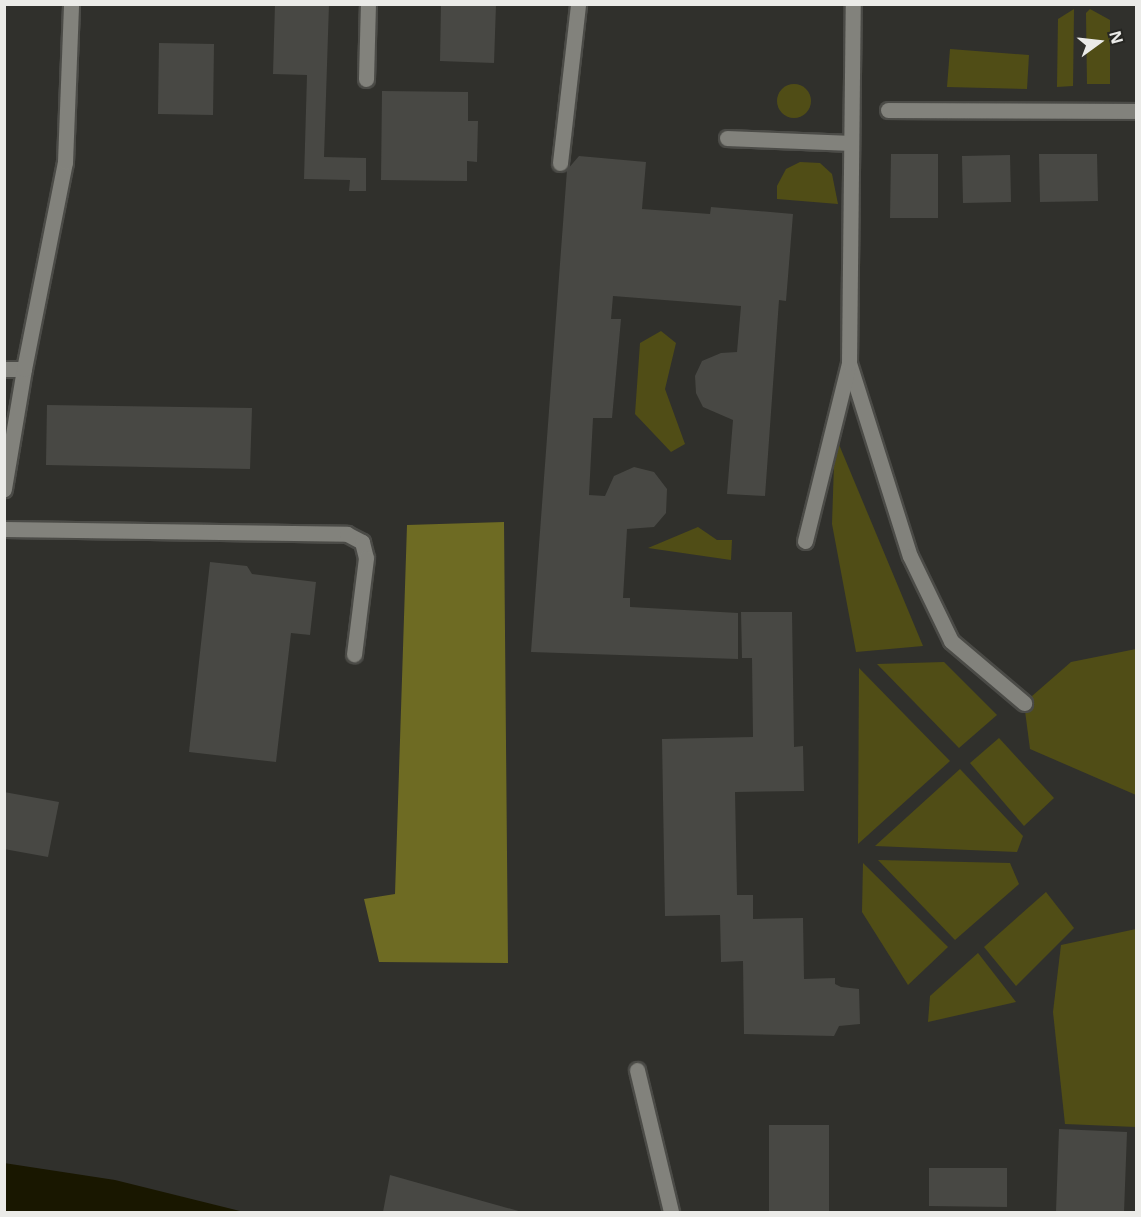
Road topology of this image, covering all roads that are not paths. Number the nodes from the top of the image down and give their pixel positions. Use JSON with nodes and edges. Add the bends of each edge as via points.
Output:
{"nodes":[{"id":1,"x":71,"y":4,"type":"edge"},
{"id":2,"x":368,"y":4,"type":"edge"},
{"id":3,"x":578,"y":4,"type":"edge"},
{"id":4,"x":853,"y":4,"type":"edge"},
{"id":5,"x":366,"y":80,"type":"dead end"},
{"id":6,"x":888,"y":110,"type":"dead end"},
{"id":7,"x":1137,"y":111,"type":"edge"},
{"id":8,"x":728,"y":138,"type":"dead end"},
{"id":9,"x":851,"y":143,"type":"junction"},
{"id":10,"x":560,"y":163,"type":"dead end"},
{"id":11,"x":849,"y":363,"type":"junction"},
{"id":12,"x":4,"y":369,"type":"edge"},
{"id":13,"x":24,"y":369,"type":"junction"},
{"id":14,"x":4,"y":489,"type":"edge"},
{"id":15,"x":4,"y":529,"type":"edge"},
{"id":16,"x":805,"y":541,"type":"dead end"},
{"id":17,"x":354,"y":654,"type":"dead end"},
{"id":18,"x":1024,"y":703,"type":"dead end"},
{"id":19,"x":637,"y":1070,"type":"dead end"},
{"id":20,"x":671,"y":1212,"type":"edge"}],
"edges":[{"from":1,"to":13,"type":"street","via":[[65,162]]},
{"from":2,"to":5,"type":"street"},
{"from":3,"to":10,"type":"street"},
{"from":4,"to":9,"type":"street"},
{"from":6,"to":7,"type":"street"},
{"from":8,"to":9,"type":"street"},
{"from":9,"to":11,"type":"street"},
{"from":11,"to":16,"type":"street"},
{"from":11,"to":18,"type":"street","via":[[910,556],[951,641]]},
{"from":12,"to":13,"type":"street"},
{"from":13,"to":14,"type":"street"},
{"from":15,"to":17,"type":"street","via":[[347,534],[362,542],[366,558]]},
{"from":19,"to":20,"type":"street"}]}
